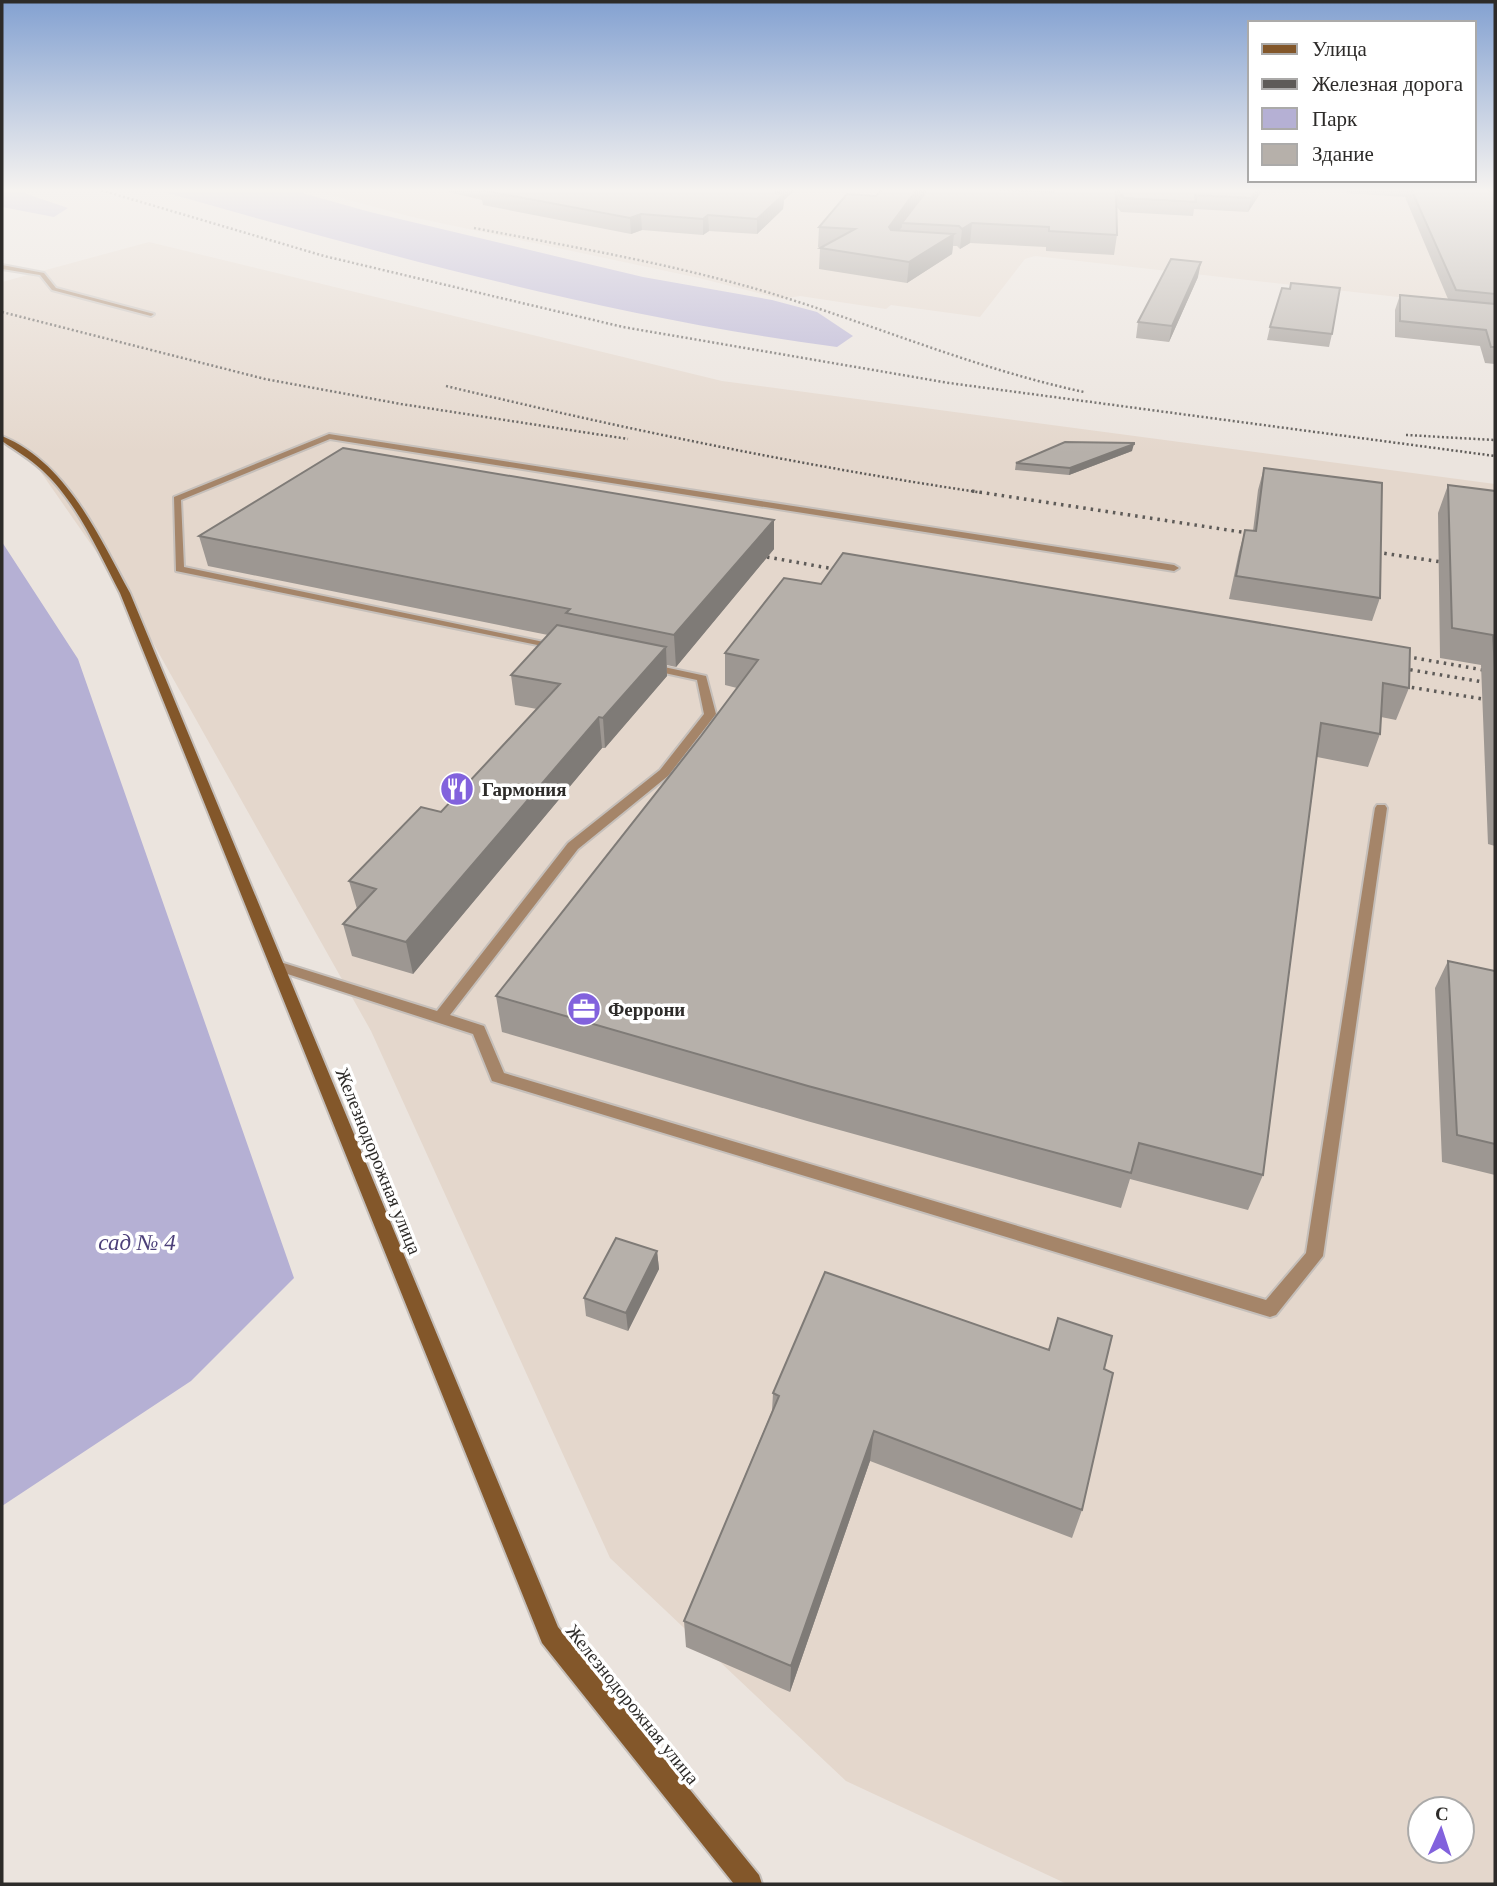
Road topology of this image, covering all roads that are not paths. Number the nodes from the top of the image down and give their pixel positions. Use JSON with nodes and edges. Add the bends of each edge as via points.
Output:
{"nodes":[{"id":1,"x":44,"y":277,"type":"edge"},
{"id":2,"x":151,"y":314,"type":"dead end"},
{"id":3,"x":2,"y":438,"type":"edge"},
{"id":4,"x":1174,"y":568,"type":"dead end"},
{"id":5,"x":568,"y":650,"type":"edge"},
{"id":6,"x":635,"y":664,"type":"edge"},
{"id":7,"x":1381,"y":808,"type":"dead end"},
{"id":8,"x":277,"y":966,"type":"junction"},
{"id":9,"x":440,"y":1018,"type":"junction"},
{"id":10,"x":750,"y":1884,"type":"edge"}],
"edges":[{"from":1,"to":2,"type":"lane","via":[[54,289]]},
{"from":3,"to":8,"type":"street","name":"Железнодорожная улица","via":[[48,470],[60,484],[125,593]]},
{"from":4,"to":5,"type":"lane","via":[[329,436],[177,499],[179,569]]},
{"from":6,"to":9,"type":"lane","via":[[702,678],[710,714],[664,773],[573,846]]},
{"from":7,"to":9,"type":"lane","via":[[1314,1256],[1270,1309],[498,1077],[479,1030]]},
{"from":8,"to":9,"type":"lane"},
{"from":8,"to":10,"type":"street","name":"Железнодорожная улица","via":[[550,1635]]}]}
